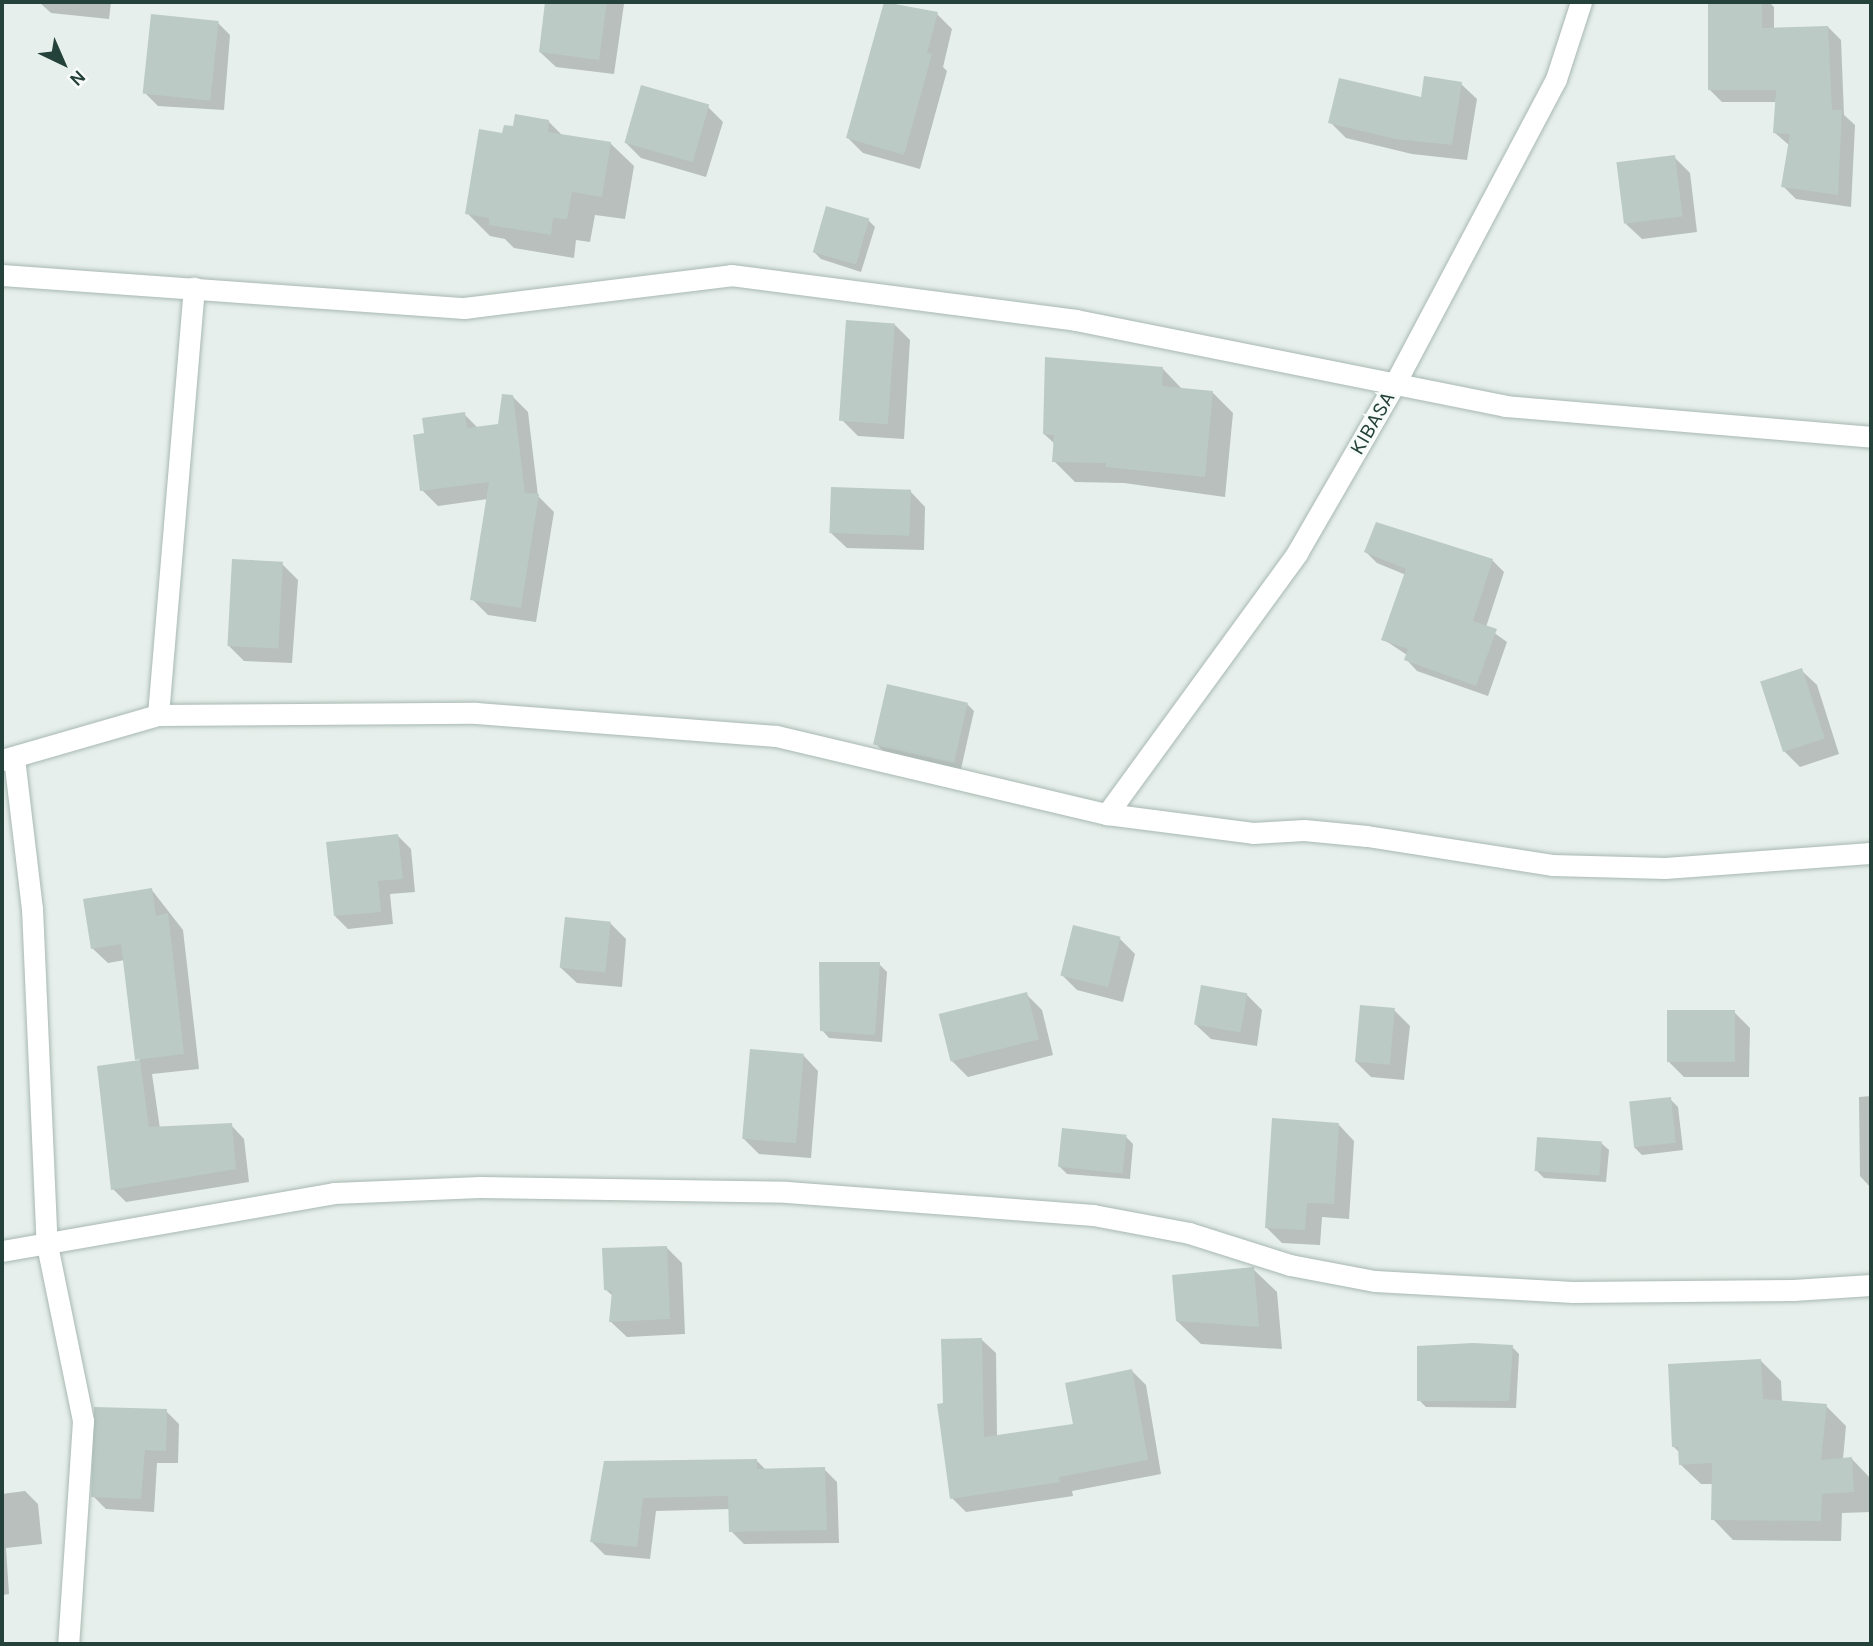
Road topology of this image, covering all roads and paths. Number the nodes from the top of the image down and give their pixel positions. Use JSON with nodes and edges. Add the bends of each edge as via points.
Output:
{"nodes":[{"id":1,"x":1581,"y":2,"type":"edge"},
{"id":2,"x":2,"y":275,"type":"edge"},
{"id":3,"x":194,"y":288,"type":"junction"},
{"id":4,"x":1393,"y":387,"type":"junction"},
{"id":5,"x":1871,"y":437,"type":"edge"},
{"id":6,"x":158,"y":715,"type":"junction"},
{"id":7,"x":8,"y":759,"type":"edge"},
{"id":8,"x":1107,"y":814,"type":"junction"},
{"id":9,"x":1871,"y":853,"type":"edge"},
{"id":10,"x":47,"y":1245,"type":"junction"},
{"id":11,"x":2,"y":1251,"type":"edge"},
{"id":12,"x":1871,"y":1285,"type":"edge"},
{"id":13,"x":68,"y":1644,"type":"edge"}],
"edges":[{"from":1,"to":4,"type":"street","name":"KIBASA","via":[[1556,79]]},
{"from":2,"to":3,"type":"street"},
{"from":3,"to":4,"type":"street","via":[[464,308],[730,275],[1198,341]]},
{"from":3,"to":6,"type":"street"},
{"from":4,"to":5,"type":"street","via":[[1505,406]]},
{"from":4,"to":8,"type":"street","name":"KIBASA","via":[[1297,553]]},
{"from":6,"to":7,"type":"street"},
{"from":6,"to":8,"type":"street","via":[[476,713],[776,736]]},
{"from":7,"to":10,"type":"street","via":[[32,908]]},
{"from":8,"to":9,"type":"street","via":[[1253,832],[1304,830],[1367,836],[1552,865],[1665,868]]},
{"from":10,"to":11,"type":"street"},
{"from":10,"to":12,"type":"street","via":[[334,1193],[480,1187],[774,1192],[1093,1215],[1189,1233],[1290,1265],[1375,1281],[1573,1292]]},
{"from":10,"to":13,"type":"street","via":[[83,1421]]}]}
